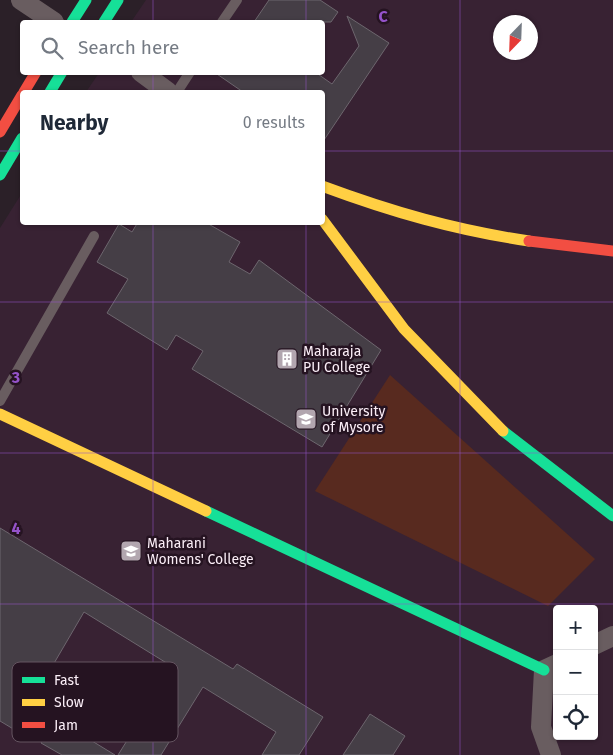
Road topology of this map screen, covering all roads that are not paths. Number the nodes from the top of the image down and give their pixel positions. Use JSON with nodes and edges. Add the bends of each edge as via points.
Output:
{"nodes":[{"id":1,"x":21,"y":0,"type":"edge"},
{"id":2,"x":86,"y":0,"type":"edge"},
{"id":3,"x":118,"y":0,"type":"edge"},
{"id":4,"x":237,"y":0,"type":"edge"},
{"id":5,"x":51,"y":20,"type":"edge"},
{"id":6,"x":73,"y":20,"type":"edge"},
{"id":7,"x":105,"y":20,"type":"edge"},
{"id":8,"x":223,"y":20,"type":"edge"},
{"id":9,"x":34,"y":75,"type":"edge"},
{"id":10,"x":60,"y":75,"type":"edge"},
{"id":11,"x":145,"y":75,"type":"edge"},
{"id":12,"x":188,"y":75,"type":"edge"},
{"id":13,"x":25,"y":90,"type":"edge"},
{"id":14,"x":51,"y":90,"type":"edge"},
{"id":15,"x":165,"y":90,"type":"edge"},
{"id":16,"x":178,"y":90,"type":"edge"},
{"id":17,"x":20,"y":99,"type":"edge"},
{"id":18,"x":0,"y":132,"type":"edge"},
{"id":19,"x":20,"y":141,"type":"edge"},
{"id":20,"x":0,"y":175,"type":"edge"},
{"id":21,"x":325,"y":187,"type":"edge"},
{"id":22,"x":325,"y":223,"type":"edge"},
{"id":23,"x":94,"y":236,"type":"dead end"},
{"id":24,"x":613,"y":251,"type":"edge"},
{"id":25,"x":0,"y":401,"type":"edge"},
{"id":26,"x":0,"y":414,"type":"edge"},
{"id":27,"x":613,"y":516,"type":"edge"},
{"id":28,"x":613,"y":636,"type":"edge"},
{"id":29,"x":598,"y":643,"type":"edge"},
{"id":30,"x":550,"y":667,"type":"edge"},
{"id":31,"x":551,"y":755,"type":"edge"}],
"edges":[{"from":1,"to":5,"type":"street"},
{"from":2,"to":6,"type":"street"},
{"from":3,"to":7,"type":"street"},
{"from":4,"to":8,"type":"lane"},
{"from":9,"to":13,"type":"street"},
{"from":10,"to":14,"type":"street"},
{"from":11,"to":15,"type":"street"},
{"from":12,"to":16,"type":"lane"},
{"from":17,"to":18,"type":"street"},
{"from":19,"to":20,"type":"street"},
{"from":21,"to":24,"type":"street","via":[[430,222],[482,234]]},
{"from":22,"to":27,"type":"street","via":[[404,329],[501,430]]},
{"from":23,"to":25,"type":"lane"},
{"from":26,"to":30,"type":"street"},
{"from":28,"to":29,"type":"street"},
{"from":30,"to":31,"type":"street","via":[[541,727]]}]}
